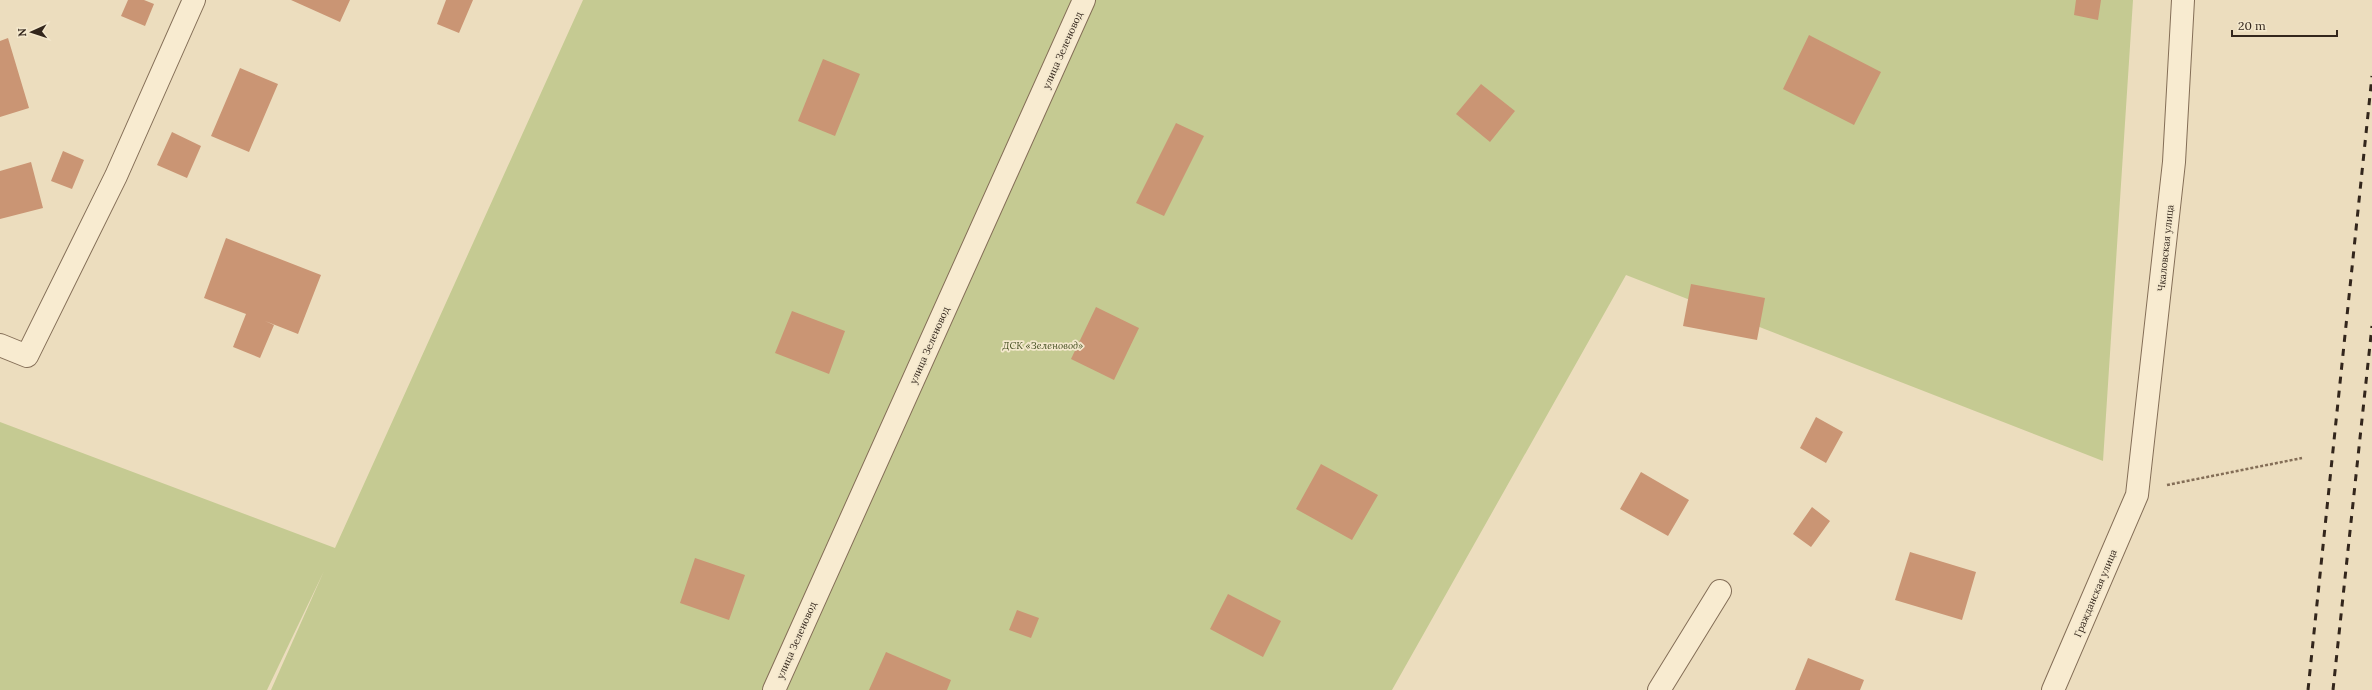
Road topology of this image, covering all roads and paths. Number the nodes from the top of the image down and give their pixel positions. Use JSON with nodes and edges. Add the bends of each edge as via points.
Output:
{"nodes":[{"id":1,"x":194,"y":0,"type":"edge"},
{"id":2,"x":1084,"y":0,"type":"edge"},
{"id":3,"x":2183,"y":0,"type":"edge"},
{"id":4,"x":0,"y":345,"type":"edge"},
{"id":5,"x":2302,"y":458,"type":"dead end"},
{"id":6,"x":2136,"y":495,"type":"junction"},
{"id":7,"x":1720,"y":592,"type":"dead end"},
{"id":8,"x":774,"y":690,"type":"edge"},
{"id":9,"x":1659,"y":690,"type":"edge"},
{"id":10,"x":2053,"y":690,"type":"edge"}],
"edges":[{"from":1,"to":4,"type":"street","via":[[116,176],[27,356]]},
{"from":2,"to":8,"type":"street","name":"улица Зеленовод"},
{"from":3,"to":6,"type":"street","name":"Чкаловская улица","via":[[2174,162]]},
{"from":5,"to":6,"type":"path","via":[[2155,488]]},
{"from":6,"to":10,"type":"street","name":"Гражданская улица"},
{"from":7,"to":9,"type":"street"}]}
